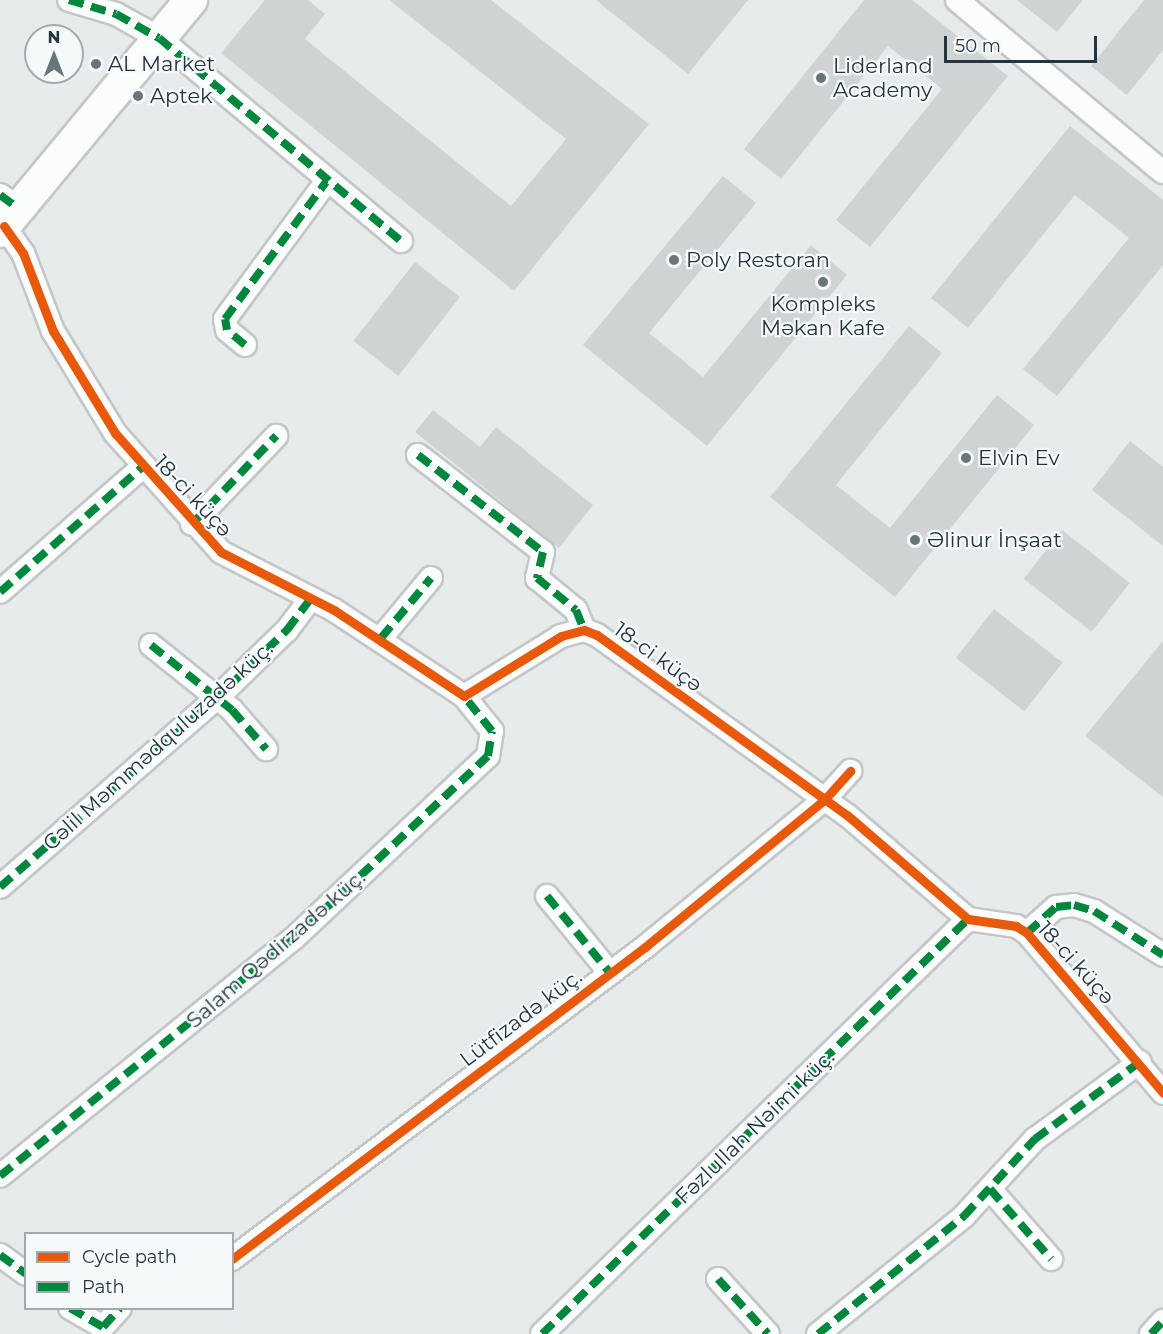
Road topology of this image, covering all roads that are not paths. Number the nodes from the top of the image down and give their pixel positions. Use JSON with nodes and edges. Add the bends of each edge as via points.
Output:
{"nodes":[{"id":1,"x":69,"y":0,"type":"edge"},
{"id":2,"x":191,"y":0,"type":"edge"},
{"id":3,"x":957,"y":0,"type":"edge"},
{"id":4,"x":159,"y":38,"type":"junction"},
{"id":5,"x":1163,"y":172,"type":"edge"},
{"id":6,"x":326,"y":182,"type":"junction"},
{"id":7,"x":6,"y":215,"type":"edge"},
{"id":8,"x":400,"y":240,"type":"dead end"},
{"id":9,"x":245,"y":345,"type":"dead end"},
{"id":10,"x":276,"y":436,"type":"dead end"},
{"id":11,"x":418,"y":455,"type":"dead end"},
{"id":12,"x":141,"y":468,"type":"junction"},
{"id":13,"x":192,"y":524,"type":"junction"},
{"id":14,"x":431,"y":578,"type":"dead end"},
{"id":15,"x":0,"y":592,"type":"edge"},
{"id":16,"x":310,"y":599,"type":"junction"},
{"id":17,"x":584,"y":630,"type":"junction"},
{"id":18,"x":381,"y":638,"type":"junction"},
{"id":19,"x":151,"y":645,"type":"dead end"},
{"id":20,"x":464,"y":696,"type":"junction"},
{"id":21,"x":217,"y":698,"type":"junction"},
{"id":22,"x":266,"y":749,"type":"dead end"},
{"id":23,"x":850,"y":771,"type":"dead end"},
{"id":24,"x":825,"y":799,"type":"junction"},
{"id":25,"x":0,"y":887,"type":"edge"},
{"id":26,"x":547,"y":896,"type":"dead end"},
{"id":27,"x":968,"y":919,"type":"junction"},
{"id":28,"x":1027,"y":933,"type":"junction"},
{"id":29,"x":1163,"y":955,"type":"edge"},
{"id":30,"x":610,"y":973,"type":"junction"},
{"id":31,"x":1140,"y":1062,"type":"junction"},
{"id":32,"x":1163,"y":1094,"type":"edge"},
{"id":33,"x":0,"y":1175,"type":"edge"},
{"id":34,"x":990,"y":1189,"type":"junction"},
{"id":35,"x":0,"y":1255,"type":"edge"},
{"id":36,"x":234,"y":1256,"type":"edge"},
{"id":37,"x":1052,"y":1259,"type":"dead end"},
{"id":38,"x":24,"y":1273,"type":"edge"},
{"id":39,"x":718,"y":1280,"type":"dead end"},
{"id":40,"x":73,"y":1310,"type":"edge"},
{"id":41,"x":118,"y":1310,"type":"edge"},
{"id":42,"x":1163,"y":1321,"type":"edge"},
{"id":43,"x":542,"y":1334,"type":"edge"},
{"id":44,"x":768,"y":1334,"type":"edge"},
{"id":45,"x":819,"y":1334,"type":"edge"},
{"id":46,"x":1151,"y":1334,"type":"edge"}],
"edges":[{"from":1,"to":4,"type":"street","via":[[117,14]]},
{"from":2,"to":4,"type":"street"},
{"from":3,"to":5,"type":"street"},
{"from":4,"to":6,"type":"street"},
{"from":4,"to":7,"type":"street"},
{"from":6,"to":8,"type":"street"},
{"from":6,"to":9,"type":"street","via":[[225,319],[227,330]]},
{"from":7,"to":12,"type":"street","name":"18-ci küçə","via":[[53,331]]},
{"from":10,"to":13,"type":"street"},
{"from":11,"to":17,"type":"street","via":[[543,552],[539,582],[576,610]]},
{"from":12,"to":13,"type":"street","name":"18-ci küçə"},
{"from":12,"to":15,"type":"street"},
{"from":13,"to":16,"type":"street","name":"18-ci küçə","via":[[236,563]]},
{"from":14,"to":18,"type":"street"},
{"from":16,"to":18,"type":"street","name":"18-ci küçə"},
{"from":16,"to":21,"type":"street","name":"Cəlil Məmmədquluzadə küç.","via":[[287,630]]},
{"from":17,"to":20,"type":"street","name":"18-ci küçə","via":[[561,636]]},
{"from":17,"to":24,"type":"street","name":"18-ci küçə"},
{"from":18,"to":20,"type":"street","name":"18-ci küçə"},
{"from":19,"to":21,"type":"street"},
{"from":20,"to":33,"type":"street","name":"Salam Qədirzadə küç.","via":[[492,731],[488,756],[293,939]]},
{"from":21,"to":22,"type":"street"},
{"from":21,"to":25,"type":"street","name":"Cəlil Məmmədquluzadə küç."},
{"from":23,"to":24,"type":"street","name":"Lütfizadə küç."},
{"from":24,"to":27,"type":"street","name":"18-ci küçə"},
{"from":24,"to":30,"type":"street","name":"Lütfizadə küç."},
{"from":26,"to":30,"type":"street"},
{"from":27,"to":28,"type":"street","name":"18-ci küçə","via":[[1016,926]]},
{"from":27,"to":43,"type":"street","name":"Fəzlullah Nəimi küç."},
{"from":28,"to":29,"type":"street","via":[[1056,907],[1084,907]]},
{"from":28,"to":31,"type":"street","name":"18-ci küçə"},
{"from":30,"to":36,"type":"street","name":"Lütfizadə küç."},
{"from":31,"to":32,"type":"street","name":"18-ci küçə"},
{"from":31,"to":34,"type":"street","via":[[1035,1139]]},
{"from":34,"to":37,"type":"street"},
{"from":34,"to":45,"type":"street"},
{"from":35,"to":38,"type":"street"},
{"from":39,"to":44,"type":"street"},
{"from":40,"to":41,"type":"street","via":[[103,1327]]},
{"from":42,"to":46,"type":"street"}]}
